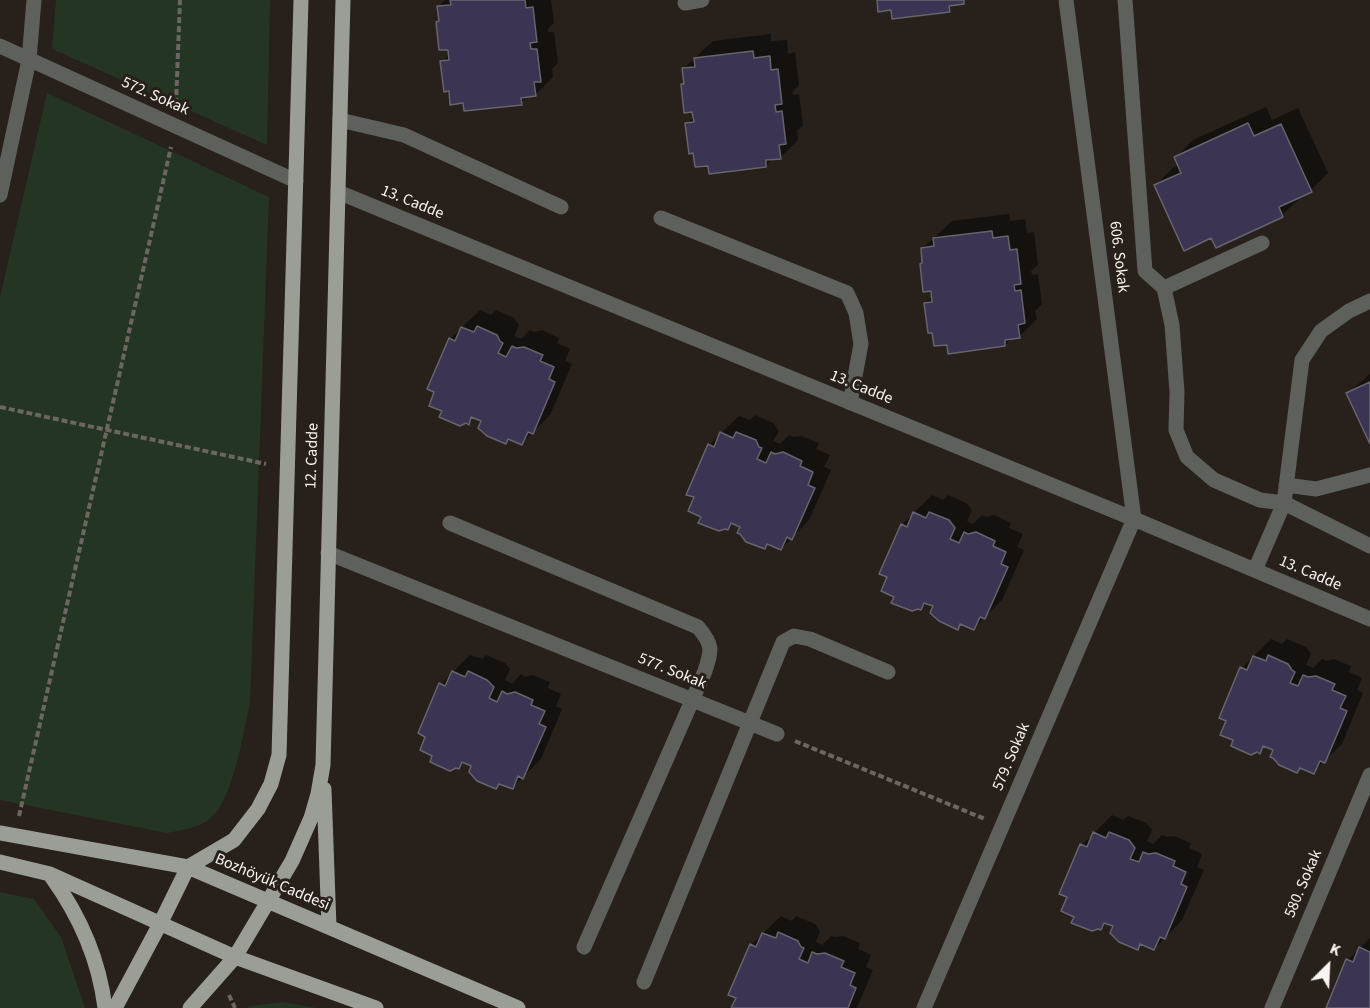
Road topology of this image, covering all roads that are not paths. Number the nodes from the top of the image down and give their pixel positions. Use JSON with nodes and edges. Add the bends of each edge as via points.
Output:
{"nodes":[{"id":1,"x":34,"y":0,"type":"edge"},
{"id":2,"x":301,"y":0,"type":"edge"},
{"id":3,"x":343,"y":0,"type":"edge"},
{"id":4,"x":702,"y":0,"type":"edge"},
{"id":5,"x":1066,"y":0,"type":"edge"},
{"id":6,"x":1125,"y":0,"type":"edge"},
{"id":7,"x":685,"y":3,"type":"dead end"},
{"id":8,"x":0,"y":46,"type":"edge"},
{"id":9,"x":29,"y":60,"type":"junction"},
{"id":10,"x":340,"y":120,"type":"junction"},
{"id":11,"x":296,"y":181,"type":"junction"},
{"id":12,"x":338,"y":192,"type":"junction"},
{"id":13,"x":0,"y":195,"type":"edge"},
{"id":14,"x":561,"y":207,"type":"dead end"},
{"id":15,"x":661,"y":218,"type":"dead end"},
{"id":16,"x":1262,"y":243,"type":"dead end"},
{"id":17,"x":1164,"y":288,"type":"junction"},
{"id":18,"x":1370,"y":301,"type":"edge"},
{"id":19,"x":850,"y":403,"type":"junction"},
{"id":20,"x":1370,"y":475,"type":"edge"},
{"id":21,"x":1286,"y":485,"type":"junction"},
{"id":22,"x":1284,"y":503,"type":"junction"},
{"id":23,"x":1134,"y":519,"type":"junction"},
{"id":24,"x":450,"y":523,"type":"dead end"},
{"id":25,"x":1370,"y":546,"type":"edge"},
{"id":26,"x":328,"y":553,"type":"junction"},
{"id":27,"x":1255,"y":570,"type":"junction"},
{"id":28,"x":1370,"y":619,"type":"edge"},
{"id":29,"x":888,"y":672,"type":"dead end"},
{"id":30,"x":693,"y":700,"type":"junction"},
{"id":31,"x":750,"y":723,"type":"junction"},
{"id":32,"x":777,"y":734,"type":"road end"},
{"id":33,"x":323,"y":765,"type":"junction"},
{"id":34,"x":1370,"y":775,"type":"edge"},
{"id":35,"x":7,"y":835,"type":"edge"},
{"id":36,"x":0,"y":862,"type":"edge"},
{"id":37,"x":188,"y":867,"type":"junction"},
{"id":38,"x":50,"y":874,"type":"junction"},
{"id":39,"x":269,"y":901,"type":"junction"},
{"id":40,"x":160,"y":924,"type":"junction"},
{"id":41,"x":329,"y":927,"type":"junction"},
{"id":42,"x":584,"y":947,"type":"dead end"},
{"id":43,"x":235,"y":957,"type":"junction"},
{"id":44,"x":644,"y":982,"type":"dead end"},
{"id":45,"x":105,"y":1008,"type":"edge"},
{"id":46,"x":115,"y":1008,"type":"edge"},
{"id":47,"x":190,"y":1008,"type":"edge"},
{"id":48,"x":376,"y":1008,"type":"edge"},
{"id":49,"x":518,"y":1008,"type":"edge"},
{"id":50,"x":924,"y":1008,"type":"edge"},
{"id":51,"x":1272,"y":1008,"type":"edge"}],
"edges":[{"from":1,"to":9,"type":"street"},
{"from":2,"to":11,"type":"main road","name":"12. Cadde"},
{"from":3,"to":10,"type":"main road","name":"12. Cadde"},
{"from":4,"to":7,"type":"street"},
{"from":5,"to":23,"type":"street","name":"606. Sokak"},
{"from":6,"to":17,"type":"street","via":[[1144,271]]},
{"from":8,"to":9,"type":"street","name":"572. Sokak"},
{"from":9,"to":11,"type":"street","name":"572. Sokak"},
{"from":9,"to":13,"type":"street"},
{"from":10,"to":12,"type":"main road","name":"12. Cadde"},
{"from":10,"to":14,"type":"street","via":[[404,135]]},
{"from":11,"to":37,"type":"main road","name":"12. Cadde","via":[[279,755],[271,784],[258,809],[234,840]]},
{"from":12,"to":19,"type":"street","name":"13. Cadde"},
{"from":12,"to":26,"type":"main road","name":"12. Cadde"},
{"from":15,"to":19,"type":"street","via":[[847,293],[856,313],[861,344]]},
{"from":16,"to":17,"type":"street"},
{"from":17,"to":22,"type":"street","via":[[1172,325],[1176,430],[1187,458],[1214,480],[1260,500]]},
{"from":18,"to":21,"type":"street","via":[[1321,331],[1302,360]]},
{"from":19,"to":23,"type":"street","name":"13. Cadde"},
{"from":20,"to":21,"type":"street","via":[[1316,489]]},
{"from":21,"to":22,"type":"street"},
{"from":22,"to":25,"type":"street"},
{"from":22,"to":27,"type":"street"},
{"from":23,"to":27,"type":"street","name":"13. Cadde"},
{"from":23,"to":50,"type":"street","name":"579. Sokak"},
{"from":24,"to":30,"type":"street","via":[[698,627],[708,639],[711,652]]},
{"from":26,"to":30,"type":"street","name":"577. Sokak"},
{"from":26,"to":33,"type":"main road","name":"12. Cadde"},
{"from":27,"to":28,"type":"street","name":"13. Cadde"},
{"from":29,"to":31,"type":"street","via":[[794,636],[783,642]]},
{"from":30,"to":31,"type":"street","name":"577. Sokak"},
{"from":30,"to":42,"type":"street"},
{"from":31,"to":32,"type":"street","name":"577. Sokak"},
{"from":31,"to":44,"type":"street"},
{"from":33,"to":39,"type":"main road","name":"12. Cadde","via":[[311,818]]},
{"from":33,"to":41,"type":"main road"},
{"from":34,"to":51,"type":"street","name":"580. Sokak"},
{"from":35,"to":37,"type":"main road","name":"Bozhöyük Caddesi"},
{"from":36,"to":38,"type":"main road"},
{"from":37,"to":39,"type":"main road","name":"Bozhöyük Caddesi"},
{"from":37,"to":40,"type":"main road"},
{"from":38,"to":40,"type":"main road"},
{"from":38,"to":45,"type":"main road","via":[[89,942]]},
{"from":39,"to":41,"type":"main road","name":"Bozhöyük Caddesi"},
{"from":39,"to":43,"type":"main road","name":"12. Cadde"},
{"from":40,"to":43,"type":"main road"},
{"from":40,"to":46,"type":"main road"},
{"from":41,"to":49,"type":"main road","name":"Bozhöyük Caddesi"},
{"from":43,"to":47,"type":"main road","name":"12. Cadde"},
{"from":43,"to":48,"type":"main road"}]}
